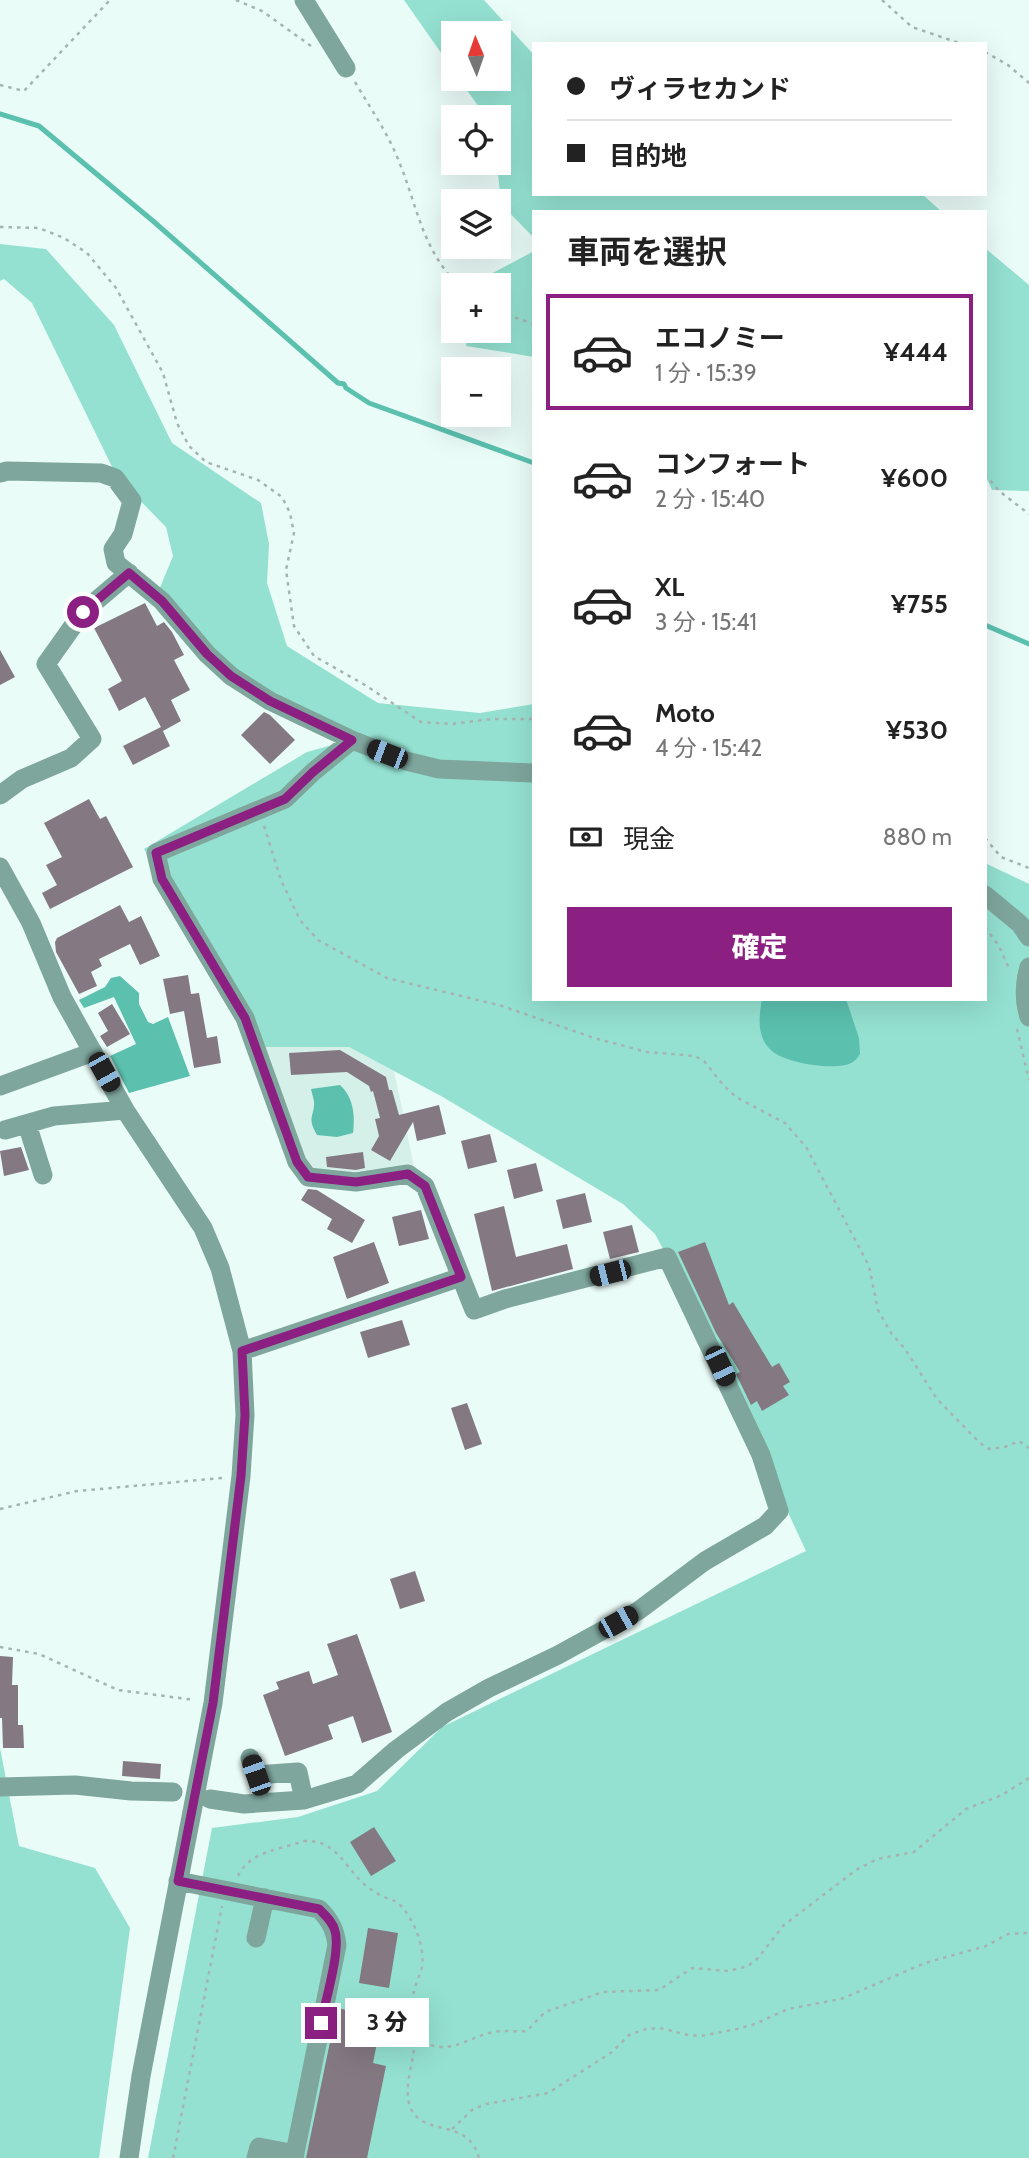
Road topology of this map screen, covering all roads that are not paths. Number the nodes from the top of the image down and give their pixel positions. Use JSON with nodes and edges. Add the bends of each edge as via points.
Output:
{"nodes":[{"id":1,"x":304,"y":0,"type":"edge"},
{"id":2,"x":346,"y":68,"type":"road end"},
{"id":3,"x":0,"y":473,"type":"edge"},
{"id":4,"x":129,"y":573,"type":"junction"},
{"id":5,"x":352,"y":740,"type":"junction"},
{"id":6,"x":532,"y":773,"type":"edge"},
{"id":7,"x":0,"y":795,"type":"edge"},
{"id":8,"x":0,"y":867,"type":"edge"},
{"id":9,"x":987,"y":897,"type":"edge"},
{"id":10,"x":1029,"y":937,"type":"edge"},
{"id":11,"x":1029,"y":967,"type":"edge"},
{"id":12,"x":1029,"y":1017,"type":"edge"},
{"id":13,"x":93,"y":1052,"type":"junction"},
{"id":14,"x":0,"y":1086,"type":"edge"},
{"id":15,"x":125,"y":1110,"type":"junction"},
{"id":16,"x":27,"y":1124,"type":"junction"},
{"id":17,"x":5,"y":1130,"type":"dead end"},
{"id":18,"x":43,"y":1175,"type":"dead end"},
{"id":19,"x":461,"y":1277,"type":"junction"},
{"id":20,"x":242,"y":1351,"type":"junction"},
{"id":21,"x":250,"y":1758,"type":"dead end"},
{"id":22,"x":0,"y":1787,"type":"edge"},
{"id":23,"x":173,"y":1792,"type":"dead end"},
{"id":24,"x":210,"y":1799,"type":"dead end"},
{"id":25,"x":304,"y":1800,"type":"junction"},
{"id":26,"x":178,"y":1881,"type":"junction"},
{"id":27,"x":265,"y":1898,"type":"junction"},
{"id":28,"x":256,"y":1938,"type":"dead end"},
{"id":29,"x":294,"y":2156,"type":"edge"},
{"id":30,"x":129,"y":2158,"type":"edge"},
{"id":31,"x":256,"y":2158,"type":"edge"}],
"edges":[{"from":1,"to":2,"type":"street"},
{"from":3,"to":4,"type":"street","via":[[101,473],[115,478],[131,501],[123,534],[113,549],[116,563]]},
{"from":4,"to":5,"type":"street","via":[[162,601],[231,676],[270,701]]},
{"from":4,"to":7,"type":"street","via":[[83,612],[46,664],[92,739],[71,758],[22,779]]},
{"from":5,"to":6,"type":"street","via":[[439,769]]},
{"from":5,"to":19,"type":"street","via":[[285,799],[156,853],[162,879],[245,1018],[297,1162],[308,1177],[356,1182],[408,1174],[425,1186]]},
{"from":8,"to":13,"type":"street"},
{"from":9,"to":10,"type":"street"},
{"from":11,"to":12,"type":"street"},
{"from":13,"to":14,"type":"street"},
{"from":13,"to":15,"type":"street"},
{"from":15,"to":16,"type":"street","via":[[54,1116]]},
{"from":15,"to":20,"type":"street","via":[[203,1228],[220,1268]]},
{"from":16,"to":17,"type":"street"},
{"from":16,"to":18,"type":"street"},
{"from":19,"to":20,"type":"street"},
{"from":19,"to":25,"type":"street","via":[[474,1310],[667,1257],[761,1455],[779,1511],[765,1526],[705,1561],[638,1611],[447,1712],[357,1784]]},
{"from":20,"to":26,"type":"street","via":[[245,1415],[241,1476],[213,1703]]},
{"from":21,"to":25,"type":"street","via":[[256,1775],[298,1772]]},
{"from":22,"to":23,"type":"street","via":[[75,1785]]},
{"from":24,"to":25,"type":"street","via":[[244,1804]]},
{"from":26,"to":27,"type":"street"},
{"from":26,"to":30,"type":"street"},
{"from":27,"to":28,"type":"street"},
{"from":27,"to":29,"type":"street","via":[[319,1909],[335,1930],[337,1945]]},
{"from":29,"to":31,"type":"street","via":[[259,2147]]}]}
